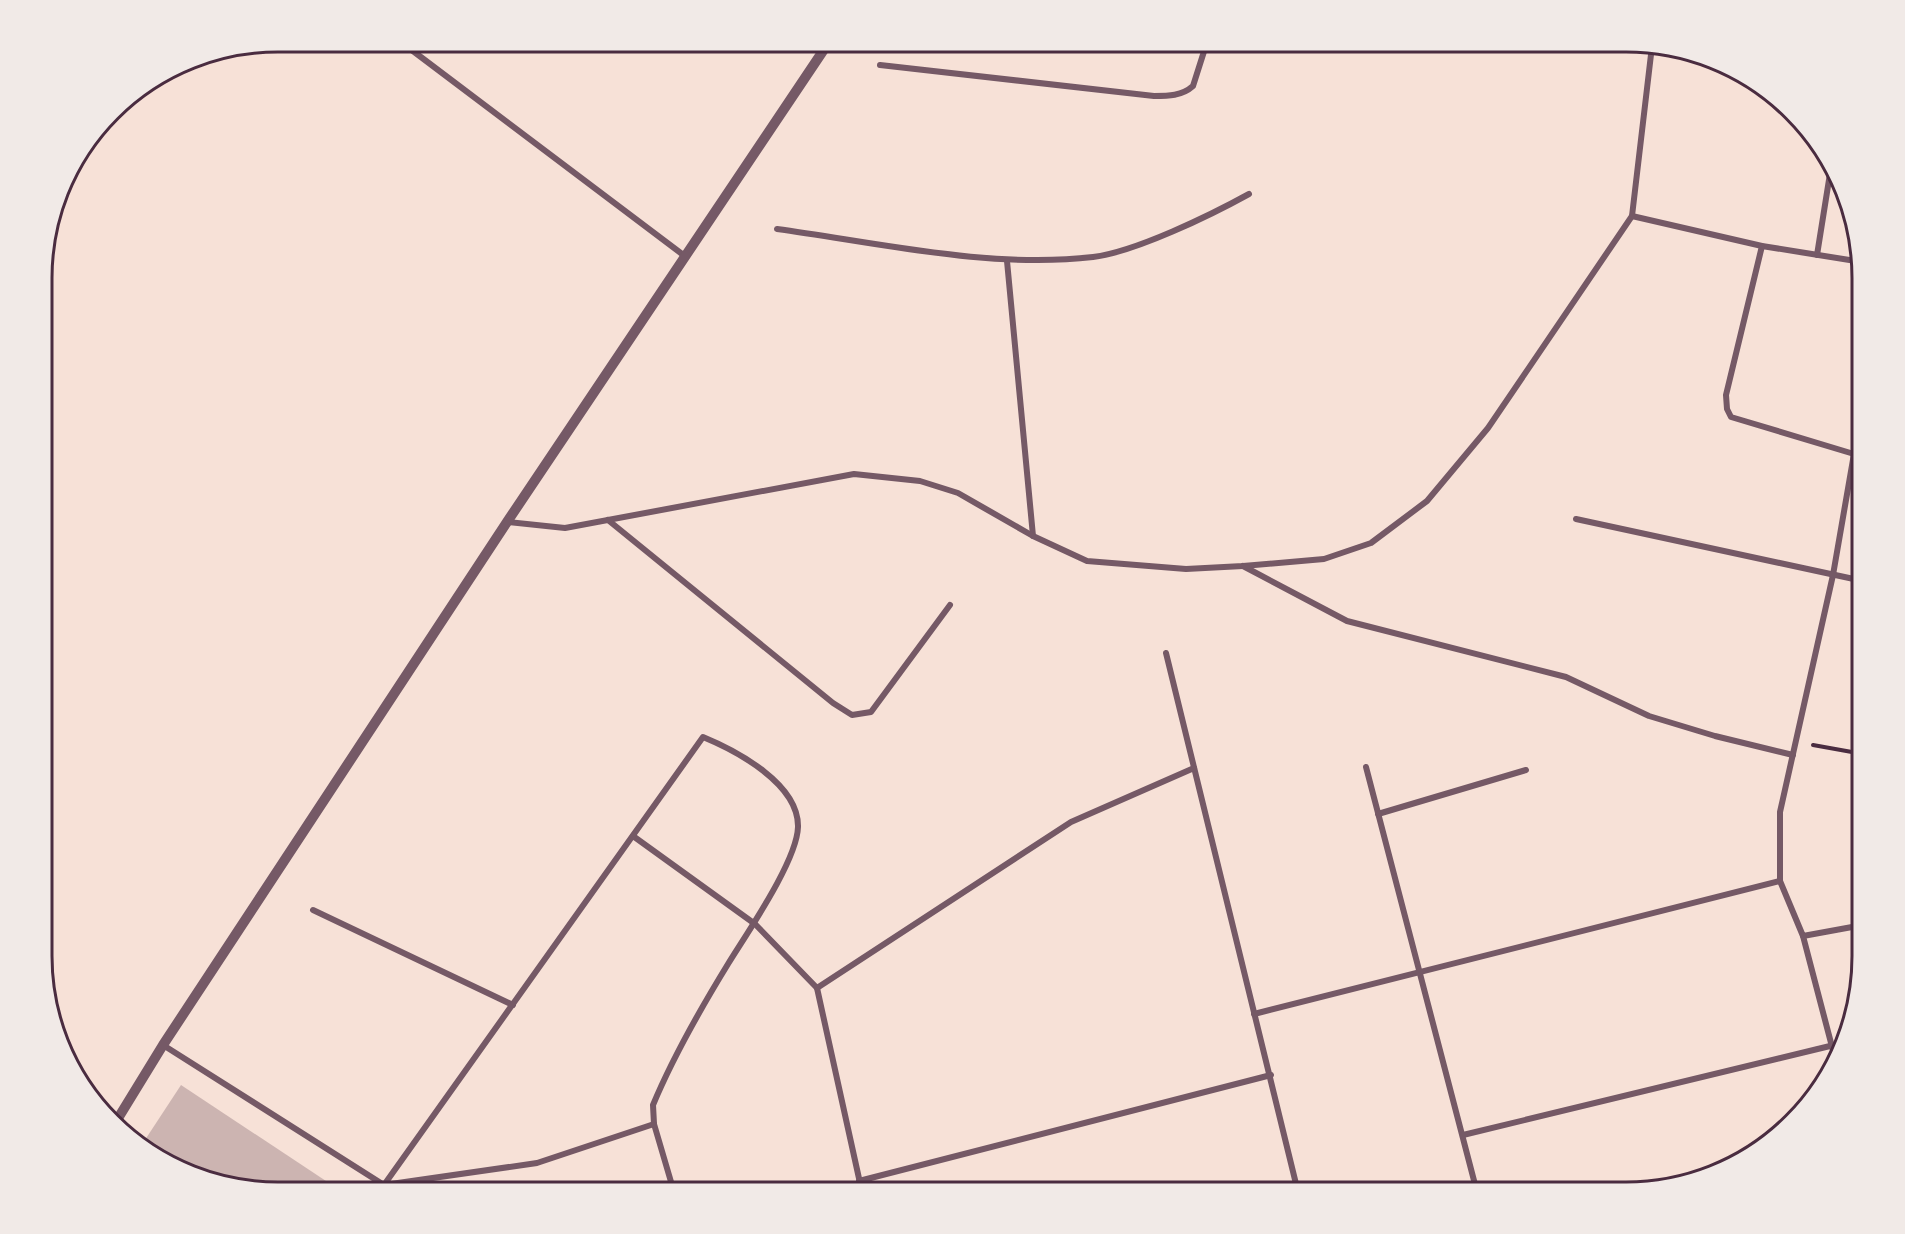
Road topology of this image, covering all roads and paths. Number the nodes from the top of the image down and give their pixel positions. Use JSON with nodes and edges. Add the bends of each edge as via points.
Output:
{"nodes":[{"id":1,"x":414,"y":52,"type":"edge"},
{"id":2,"x":822,"y":52,"type":"edge"},
{"id":3,"x":1204,"y":52,"type":"edge"},
{"id":4,"x":1651,"y":54,"type":"edge"},
{"id":5,"x":880,"y":65,"type":"dead end"},
{"id":6,"x":1829,"y":178,"type":"edge"},
{"id":7,"x":1249,"y":194,"type":"dead end"},
{"id":8,"x":1632,"y":216,"type":"junction"},
{"id":9,"x":777,"y":229,"type":"dead end"},
{"id":10,"x":1762,"y":246,"type":"junction"},
{"id":11,"x":1817,"y":255,"type":"junction"},
{"id":12,"x":686,"y":257,"type":"junction"},
{"id":13,"x":1852,"y":260,"type":"edge"},
{"id":14,"x":1007,"y":261,"type":"junction"},
{"id":15,"x":1852,"y":453,"type":"edge"},
{"id":16,"x":1852,"y":465,"type":"edge"},
{"id":17,"x":1576,"y":519,"type":"dead end"},
{"id":18,"x":608,"y":520,"type":"junction"},
{"id":19,"x":507,"y":522,"type":"junction"},
{"id":20,"x":1033,"y":536,"type":"junction"},
{"id":21,"x":1243,"y":566,"type":"junction"},
{"id":22,"x":1833,"y":574,"type":"junction"},
{"id":23,"x":1852,"y":578,"type":"edge"},
{"id":24,"x":950,"y":605,"type":"dead end"},
{"id":25,"x":1166,"y":653,"type":"dead end"},
{"id":26,"x":1795,"y":741,"type":"junction"},
{"id":27,"x":1852,"y":752,"type":"edge"},
{"id":28,"x":1793,"y":755,"type":"junction"},
{"id":29,"x":1366,"y":766,"type":"dead end"},
{"id":30,"x":1194,"y":768,"type":"junction"},
{"id":31,"x":1526,"y":770,"type":"dead end"},
{"id":32,"x":1378,"y":814,"type":"junction"},
{"id":33,"x":633,"y":836,"type":"junction"},
{"id":34,"x":1780,"y":882,"type":"junction"},
{"id":35,"x":313,"y":910,"type":"dead end"},
{"id":36,"x":755,"y":924,"type":"junction"},
{"id":37,"x":1852,"y":927,"type":"edge"},
{"id":38,"x":1803,"y":936,"type":"junction"},
{"id":39,"x":1420,"y":973,"type":"junction"},
{"id":40,"x":817,"y":988,"type":"junction"},
{"id":41,"x":513,"y":1005,"type":"junction"},
{"id":42,"x":1254,"y":1014,"type":"junction"},
{"id":43,"x":163,"y":1045,"type":"junction"},
{"id":44,"x":1830,"y":1046,"type":"junction"},
{"id":45,"x":1832,"y":1050,"type":"edge"},
{"id":46,"x":1271,"y":1075,"type":"junction"},
{"id":47,"x":120,"y":1116,"type":"edge"},
{"id":48,"x":654,"y":1124,"type":"junction"},
{"id":49,"x":1462,"y":1135,"type":"junction"},
{"id":50,"x":859,"y":1181,"type":"joint"},
{"id":51,"x":379,"y":1182,"type":"edge"},
{"id":52,"x":386,"y":1182,"type":"edge"},
{"id":53,"x":405,"y":1182,"type":"edge"},
{"id":54,"x":671,"y":1182,"type":"edge"},
{"id":55,"x":1296,"y":1182,"type":"edge"},
{"id":56,"x":1474,"y":1182,"type":"edge"}],
"edges":[{"from":1,"to":12,"type":"street"},
{"from":2,"to":12,"type":"street"},
{"from":3,"to":5,"type":"street","via":[[1193,86],[1171,96]]},
{"from":4,"to":8,"type":"street"},
{"from":6,"to":11,"type":"street"},
{"from":7,"to":14,"type":"street","via":[[1161,235],[1095,257]]},
{"from":8,"to":10,"type":"street"},
{"from":8,"to":21,"type":"street","via":[[1488,428],[1427,501],[1371,543],[1324,559]]},
{"from":9,"to":14,"type":"street"},
{"from":10,"to":11,"type":"street"},
{"from":10,"to":15,"type":"street","via":[[1726,395],[1727,409],[1731,417]]},
{"from":11,"to":13,"type":"street"},
{"from":12,"to":19,"type":"street"},
{"from":14,"to":20,"type":"street"},
{"from":16,"to":22,"type":"street"},
{"from":17,"to":22,"type":"street"},
{"from":18,"to":19,"type":"street","via":[[565,528]]},
{"from":18,"to":20,"type":"street","via":[[854,474],[920,481],[958,493]]},
{"from":18,"to":24,"type":"street","via":[[852,715],[871,712]]},
{"from":19,"to":43,"type":"street"},
{"from":20,"to":21,"type":"street","via":[[1087,561],[1186,568]]},
{"from":21,"to":28,"type":"street","via":[[1347,621],[1566,677],[1648,716]]},
{"from":22,"to":23,"type":"street"},
{"from":22,"to":26,"type":"street"},
{"from":25,"to":30,"type":"street"},
{"from":26,"to":27,"type":"path"},
{"from":26,"to":28,"type":"street"},
{"from":28,"to":34,"type":"street","via":[[1780,812]]},
{"from":29,"to":32,"type":"street"},
{"from":30,"to":40,"type":"street","via":[[1071,822]]},
{"from":30,"to":42,"type":"street"},
{"from":31,"to":32,"type":"street"},
{"from":32,"to":39,"type":"street"},
{"from":33,"to":36,"type":"street"},
{"from":33,"to":36,"type":"street","via":[[703,737],[758,766],[782,787],[798,826],[794,848]]},
{"from":33,"to":41,"type":"street"},
{"from":34,"to":38,"type":"street"},
{"from":34,"to":39,"type":"street"},
{"from":35,"to":41,"type":"street"},
{"from":36,"to":40,"type":"street"},
{"from":36,"to":48,"type":"street","via":[[727,965],[661,1085],[653,1105]]},
{"from":37,"to":38,"type":"street"},
{"from":38,"to":44,"type":"street"},
{"from":39,"to":42,"type":"street"},
{"from":39,"to":49,"type":"street"},
{"from":40,"to":50,"type":"street"},
{"from":41,"to":52,"type":"street"},
{"from":42,"to":46,"type":"street"},
{"from":43,"to":47,"type":"street"},
{"from":43,"to":51,"type":"street"},
{"from":44,"to":45,"type":"street"},
{"from":44,"to":49,"type":"street"},
{"from":46,"to":50,"type":"street"},
{"from":46,"to":55,"type":"street"},
{"from":48,"to":53,"type":"street","via":[[537,1163]]},
{"from":48,"to":54,"type":"street"},
{"from":49,"to":56,"type":"street"}]}
